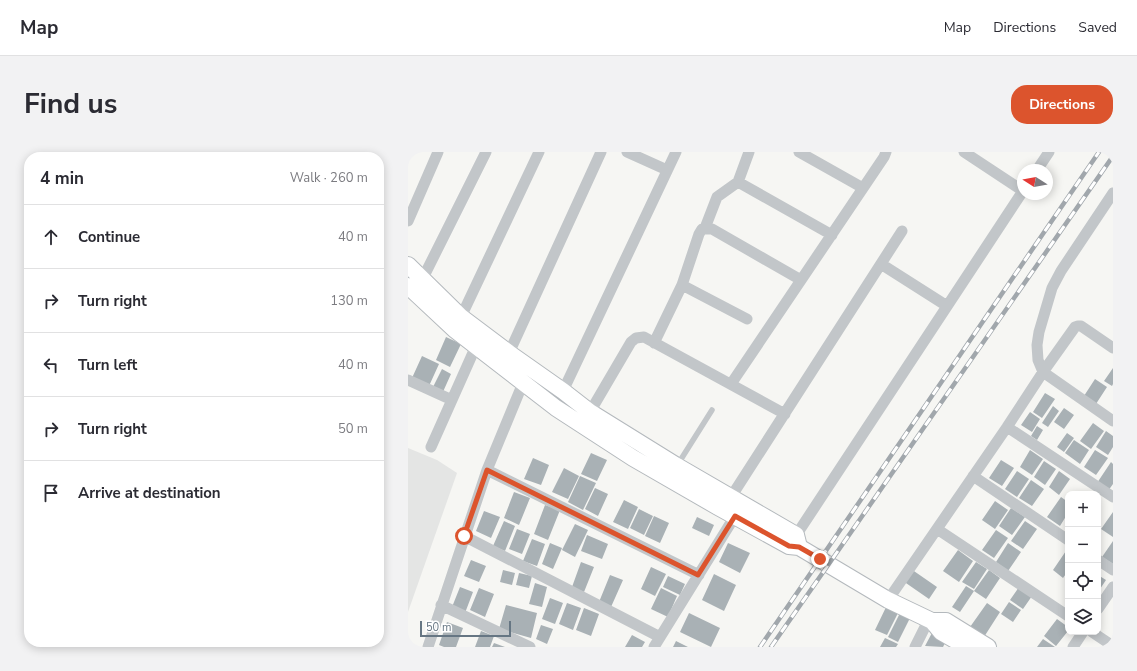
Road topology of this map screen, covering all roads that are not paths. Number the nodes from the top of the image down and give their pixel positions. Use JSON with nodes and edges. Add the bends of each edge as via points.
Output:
{"nodes":[{"id":1,"x":438,"y":152,"type":"edge"},
{"id":2,"x":486,"y":152,"type":"edge"},
{"id":3,"x":539,"y":152,"type":"edge"},
{"id":4,"x":601,"y":152,"type":"edge"},
{"id":5,"x":627,"y":152,"type":"edge"},
{"id":6,"x":676,"y":152,"type":"edge"},
{"id":7,"x":749,"y":152,"type":"edge"},
{"id":8,"x":798,"y":152,"type":"edge"},
{"id":9,"x":886,"y":152,"type":"edge"},
{"id":10,"x":1049,"y":152,"type":"edge"},
{"id":11,"x":968,"y":153,"type":"edge"},
{"id":12,"x":1041,"y":164,"type":"edge"},
{"id":13,"x":667,"y":170,"type":"junction"},
{"id":14,"x":738,"y":182,"type":"junction"},
{"id":15,"x":1017,"y":187,"type":"edge"},
{"id":16,"x":863,"y":188,"type":"junction"},
{"id":17,"x":1113,"y":193,"type":"edge"},
{"id":18,"x":1017,"y":200,"type":"edge"},
{"id":19,"x":408,"y":221,"type":"edge"},
{"id":20,"x":705,"y":228,"type":"junction"},
{"id":21,"x":902,"y":230,"type":"dead end"},
{"id":22,"x":832,"y":235,"type":"junction"},
{"id":23,"x":881,"y":264,"type":"junction"},
{"id":24,"x":408,"y":265,"type":"edge"},
{"id":25,"x":801,"y":280,"type":"junction"},
{"id":26,"x":415,"y":283,"type":"edge"},
{"id":27,"x":682,"y":285,"type":"junction"},
{"id":28,"x":947,"y":306,"type":"junction"},
{"id":29,"x":461,"y":317,"type":"junction"},
{"id":30,"x":747,"y":319,"type":"dead end"},
{"id":31,"x":654,"y":343,"type":"junction"},
{"id":32,"x":476,"y":346,"type":"junction"},
{"id":33,"x":1113,"y":348,"type":"edge"},
{"id":34,"x":509,"y":353,"type":"junction"},
{"id":35,"x":531,"y":369,"type":"junction"},
{"id":36,"x":1043,"y":372,"type":"junction"},
{"id":37,"x":408,"y":380,"type":"edge"},
{"id":38,"x":522,"y":383,"type":"junction"},
{"id":39,"x":731,"y":384,"type":"junction"},
{"id":40,"x":563,"y":391,"type":"junction"},
{"id":41,"x":452,"y":400,"type":"junction"},
{"id":42,"x":712,"y":410,"type":"dead end"},
{"id":43,"x":590,"y":412,"type":"junction"},
{"id":44,"x":785,"y":414,"type":"junction"},
{"id":45,"x":1113,"y":421,"type":"edge"},
{"id":46,"x":1007,"y":427,"type":"junction"},
{"id":47,"x":431,"y":447,"type":"dead end"},
{"id":48,"x":677,"y":466,"type":"junction"},
{"id":49,"x":487,"y":470,"type":"junction"},
{"id":50,"x":973,"y":476,"type":"junction"},
{"id":51,"x":1113,"y":497,"type":"edge"},
{"id":52,"x":731,"y":498,"type":"junction"},
{"id":53,"x":735,"y":516,"type":"junction"},
{"id":54,"x":937,"y":529,"type":"junction"},
{"id":55,"x":464,"y":536,"type":"junction"},
{"id":56,"x":1065,"y":538,"type":"edge"},
{"id":57,"x":795,"y":543,"type":"junction"},
{"id":58,"x":1101,"y":562,"type":"edge"},
{"id":59,"x":1113,"y":570,"type":"edge"},
{"id":60,"x":698,"y":575,"type":"junction"},
{"id":61,"x":1113,"y":587,"type":"edge"},
{"id":62,"x":888,"y":600,"type":"junction"},
{"id":63,"x":441,"y":605,"type":"junction"},
{"id":64,"x":1101,"y":605,"type":"edge"},
{"id":65,"x":1065,"y":614,"type":"edge"},
{"id":66,"x":930,"y":620,"type":"junction"},
{"id":67,"x":1081,"y":635,"type":"edge"},
{"id":68,"x":1096,"y":635,"type":"edge"},
{"id":69,"x":660,"y":637,"type":"junction"},
{"id":70,"x":1113,"y":646,"type":"edge"},
{"id":71,"x":428,"y":647,"type":"edge"},
{"id":72,"x":530,"y":647,"type":"edge"},
{"id":73,"x":654,"y":647,"type":"edge"},
{"id":74,"x":915,"y":647,"type":"edge"},
{"id":75,"x":967,"y":647,"type":"edge"},
{"id":76,"x":988,"y":647,"type":"edge"},
{"id":77,"x":1073,"y":647,"type":"edge"}],
"edges":[{"from":1,"to":19,"type":"street"},
{"from":2,"to":26,"type":"street"},
{"from":3,"to":29,"type":"street"},
{"from":4,"to":34,"type":"street"},
{"from":5,"to":13,"type":"street"},
{"from":6,"to":13,"type":"street"},
{"from":7,"to":14,"type":"street"},
{"from":8,"to":16,"type":"street"},
{"from":9,"to":16,"type":"street"},
{"from":10,"to":12,"type":"street"},
{"from":11,"to":15,"type":"street"},
{"from":13,"to":40,"type":"street"},
{"from":14,"to":20,"type":"street","via":[[717,197]]},
{"from":14,"to":22,"type":"street"},
{"from":16,"to":22,"type":"street"},
{"from":17,"to":36,"type":"street","via":[[1052,288],[1037,345],[1038,360]]},
{"from":18,"to":28,"type":"street"},
{"from":20,"to":25,"type":"street"},
{"from":20,"to":27,"type":"street","via":[[699,234]]},
{"from":21,"to":23,"type":"street"},
{"from":22,"to":25,"type":"street"},
{"from":23,"to":28,"type":"street"},
{"from":23,"to":44,"type":"street"},
{"from":24,"to":26,"type":"street"},
{"from":25,"to":39,"type":"street"},
{"from":26,"to":29,"type":"street"},
{"from":26,"to":32,"type":"street","via":[[455,330]]},
{"from":27,"to":30,"type":"street"},
{"from":27,"to":31,"type":"street"},
{"from":28,"to":57,"type":"street"},
{"from":29,"to":34,"type":"street"},
{"from":31,"to":39,"type":"street"},
{"from":31,"to":43,"type":"street","via":[[644,337],[631,342]]},
{"from":32,"to":38,"type":"street"},
{"from":32,"to":41,"type":"street"},
{"from":33,"to":36,"type":"street","via":[[1078,326]]},
{"from":34,"to":35,"type":"street"},
{"from":35,"to":38,"type":"street"},
{"from":35,"to":40,"type":"street"},
{"from":36,"to":45,"type":"street"},
{"from":36,"to":46,"type":"street"},
{"from":37,"to":41,"type":"street"},
{"from":38,"to":49,"type":"street"},
{"from":38,"to":53,"type":"street","via":[[633,458]]},
{"from":39,"to":44,"type":"street"},
{"from":40,"to":43,"type":"street"},
{"from":41,"to":47,"type":"street"},
{"from":42,"to":48,"type":"lane"},
{"from":43,"to":48,"type":"street"},
{"from":44,"to":52,"type":"street"},
{"from":46,"to":50,"type":"street"},
{"from":46,"to":51,"type":"street"},
{"from":48,"to":52,"type":"street"},
{"from":49,"to":55,"type":"street"},
{"from":49,"to":60,"type":"street"},
{"from":50,"to":54,"type":"street"},
{"from":50,"to":56,"type":"street"},
{"from":52,"to":57,"type":"street"},
{"from":53,"to":57,"type":"street"},
{"from":53,"to":60,"type":"street"},
{"from":54,"to":62,"type":"street"},
{"from":54,"to":65,"type":"street"},
{"from":55,"to":63,"type":"street"},
{"from":55,"to":69,"type":"street"},
{"from":57,"to":62,"type":"street"},
{"from":58,"to":59,"type":"street"},
{"from":60,"to":69,"type":"street"},
{"from":61,"to":64,"type":"street"},
{"from":62,"to":66,"type":"street"},
{"from":63,"to":71,"type":"street"},
{"from":63,"to":72,"type":"street"},
{"from":66,"to":74,"type":"street"},
{"from":66,"to":75,"type":"street","via":[[941,632]]},
{"from":66,"to":76,"type":"street","via":[[946,621]]},
{"from":67,"to":77,"type":"street"},
{"from":68,"to":70,"type":"street"},
{"from":69,"to":73,"type":"street"}]}
